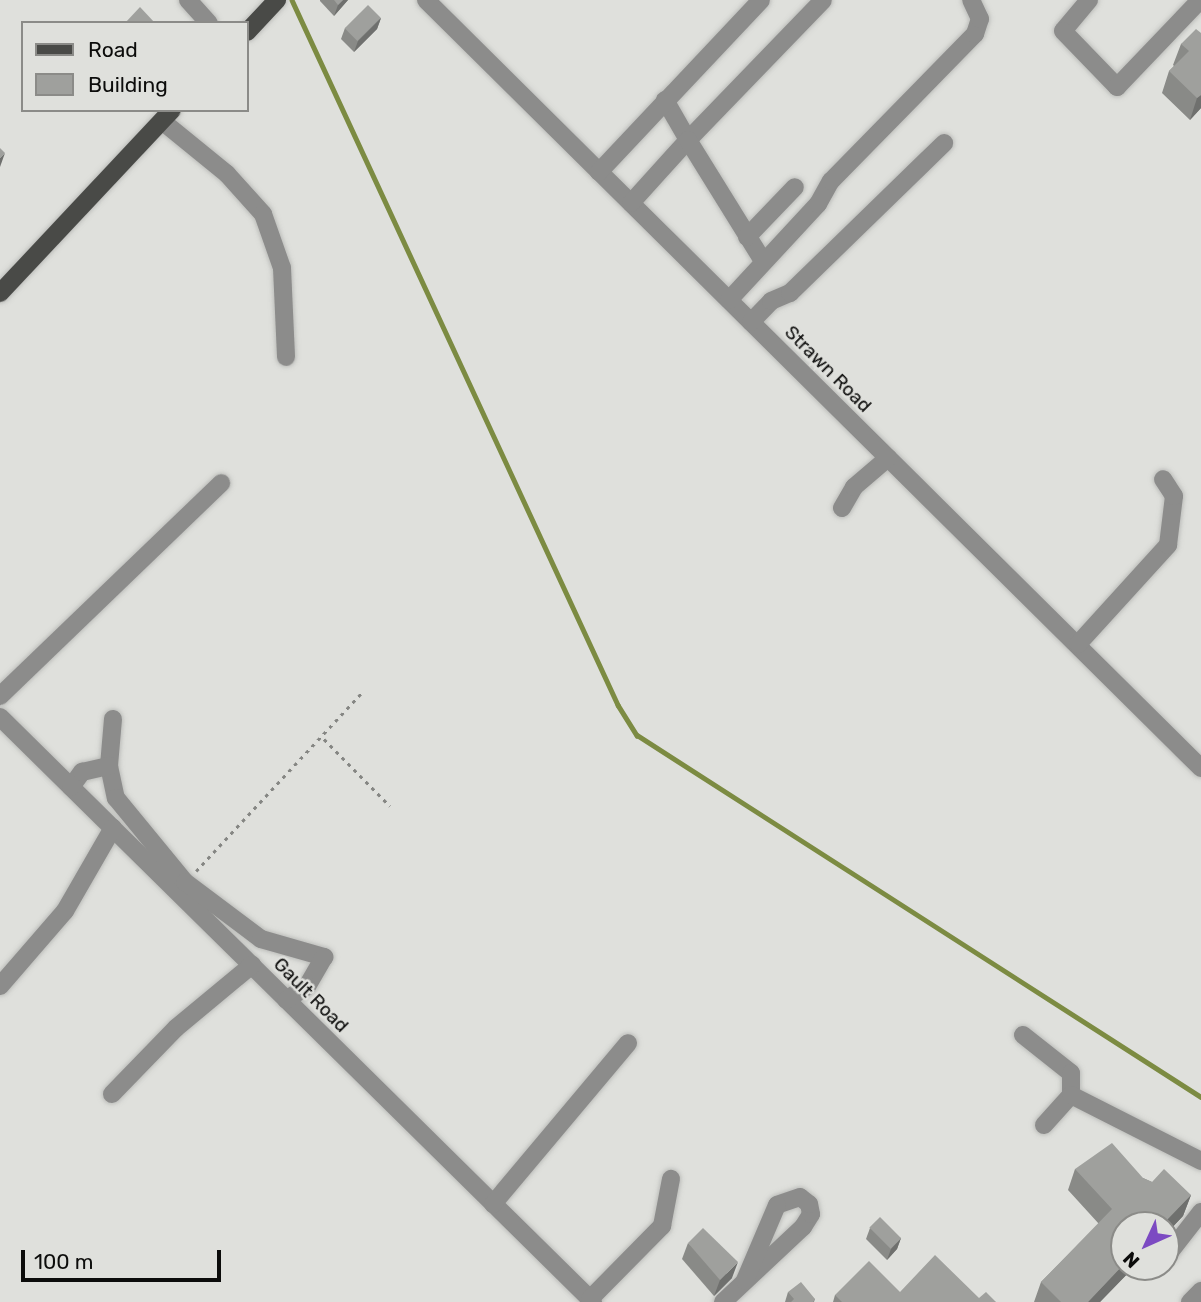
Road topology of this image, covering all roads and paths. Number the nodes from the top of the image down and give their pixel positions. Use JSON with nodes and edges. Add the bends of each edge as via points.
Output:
{"nodes":[{"id":1,"x":188,"y":0,"type":"edge"},
{"id":2,"x":277,"y":0,"type":"edge"},
{"id":3,"x":426,"y":0,"type":"edge"},
{"id":4,"x":761,"y":0,"type":"edge"},
{"id":5,"x":823,"y":0,"type":"edge"},
{"id":6,"x":971,"y":0,"type":"edge"},
{"id":7,"x":1089,"y":0,"type":"edge"},
{"id":8,"x":1200,"y":0,"type":"edge"},
{"id":9,"x":207,"y":21,"type":"edge"},
{"id":10,"x":248,"y":31,"type":"edge"},
{"id":11,"x":665,"y":100,"type":"junction"},
{"id":12,"x":167,"y":115,"type":"edge"},
{"id":13,"x":688,"y":140,"type":"junction"},
{"id":14,"x":944,"y":143,"type":"dead end"},
{"id":15,"x":599,"y":172,"type":"junction"},
{"id":16,"x":795,"y":187,"type":"dead end"},
{"id":17,"x":631,"y":204,"type":"junction"},
{"id":18,"x":747,"y":237,"type":"junction"},
{"id":19,"x":763,"y":261,"type":"junction"},
{"id":20,"x":0,"y":293,"type":"edge"},
{"id":21,"x":729,"y":300,"type":"junction"},
{"id":22,"x":751,"y":322,"type":"junction"},
{"id":23,"x":286,"y":357,"type":"dead end"},
{"id":24,"x":888,"y":457,"type":"junction"},
{"id":25,"x":1163,"y":479,"type":"dead end"},
{"id":26,"x":221,"y":483,"type":"dead end"},
{"id":27,"x":842,"y":508,"type":"dead end"},
{"id":28,"x":1078,"y":644,"type":"junction"},
{"id":29,"x":363,"y":691,"type":"dead end"},
{"id":30,"x":0,"y":696,"type":"edge"},
{"id":31,"x":0,"y":717,"type":"edge"},
{"id":32,"x":113,"y":719,"type":"dead end"},
{"id":33,"x":324,"y":738,"type":"junction"},
{"id":34,"x":109,"y":766,"type":"junction"},
{"id":35,"x":1201,"y":768,"type":"edge"},
{"id":36,"x":71,"y":787,"type":"junction"},
{"id":37,"x":390,"y":806,"type":"dead end"},
{"id":38,"x":113,"y":828,"type":"junction"},
{"id":39,"x":185,"y":883,"type":"junction"},
{"id":40,"x":252,"y":965,"type":"junction"},
{"id":41,"x":0,"y":986,"type":"edge"},
{"id":42,"x":286,"y":1000,"type":"junction"},
{"id":43,"x":1023,"y":1035,"type":"dead end"},
{"id":44,"x":628,"y":1043,"type":"dead end"},
{"id":45,"x":112,"y":1094,"type":"dead end"},
{"id":46,"x":1070,"y":1095,"type":"junction"},
{"id":47,"x":1044,"y":1125,"type":"dead end"},
{"id":48,"x":1201,"y":1161,"type":"edge"},
{"id":49,"x":671,"y":1179,"type":"dead end"},
{"id":50,"x":494,"y":1204,"type":"junction"},
{"id":51,"x":1201,"y":1212,"type":"edge"},
{"id":52,"x":1180,"y":1239,"type":"edge"},
{"id":53,"x":746,"y":1280,"type":"junction"},
{"id":54,"x":1201,"y":1291,"type":"edge"},
{"id":55,"x":591,"y":1301,"type":"edge"},
{"id":56,"x":723,"y":1302,"type":"edge"},
{"id":57,"x":1190,"y":1302,"type":"edge"}],
"edges":[{"from":1,"to":9,"type":"street"},
{"from":2,"to":10,"type":"main road"},
{"from":3,"to":15,"type":"street","name":"Strawn Road"},
{"from":4,"to":11,"type":"street"},
{"from":5,"to":13,"type":"street"},
{"from":6,"to":19,"type":"street","via":[[980,19],[975,34],[831,181],[818,204]]},
{"from":7,"to":8,"type":"street","via":[[1063,31],[1117,87]]},
{"from":11,"to":13,"type":"street"},
{"from":11,"to":15,"type":"street"},
{"from":12,"to":20,"type":"main road"},
{"from":12,"to":23,"type":"street","via":[[263,214],[282,268]]},
{"from":13,"to":17,"type":"street"},
{"from":13,"to":18,"type":"street"},
{"from":14,"to":22,"type":"street","via":[[790,293],[771,301]]},
{"from":15,"to":17,"type":"street","name":"Strawn Road"},
{"from":16,"to":18,"type":"street"},
{"from":17,"to":21,"type":"street","name":"Strawn Road"},
{"from":18,"to":19,"type":"street"},
{"from":19,"to":21,"type":"street"},
{"from":21,"to":22,"type":"street","name":"Strawn Road"},
{"from":22,"to":24,"type":"street","name":"Strawn Road"},
{"from":24,"to":27,"type":"street","via":[[854,487]]},
{"from":24,"to":28,"type":"street","name":"Strawn Road"},
{"from":25,"to":28,"type":"street","via":[[1174,496],[1168,545]]},
{"from":26,"to":30,"type":"street"},
{"from":28,"to":35,"type":"street","name":"Strawn Road"},
{"from":29,"to":33,"type":"path"},
{"from":31,"to":36,"type":"street","name":"Gault Road"},
{"from":32,"to":34,"type":"street"},
{"from":33,"to":37,"type":"path"},
{"from":33,"to":39,"type":"path"},
{"from":34,"to":36,"type":"street","via":[[82,772]]},
{"from":34,"to":39,"type":"street","via":[[116,798]]},
{"from":36,"to":38,"type":"street","name":"Gault Road"},
{"from":38,"to":40,"type":"street","name":"Gault Road"},
{"from":38,"to":41,"type":"street","via":[[65,911]]},
{"from":39,"to":42,"type":"street","via":[[261,939],[324,957],[307,986]]},
{"from":40,"to":42,"type":"street","name":"Gault Road"},
{"from":40,"to":45,"type":"street","via":[[176,1028]]},
{"from":42,"to":50,"type":"street","name":"Gault Road"},
{"from":43,"to":46,"type":"street","via":[[1071,1073]]},
{"from":44,"to":50,"type":"street"},
{"from":46,"to":47,"type":"street"},
{"from":46,"to":48,"type":"street"},
{"from":49,"to":55,"type":"street","via":[[663,1226]]},
{"from":50,"to":55,"type":"street","name":"Gault Road"},
{"from":51,"to":52,"type":"street"},
{"from":53,"to":53,"type":"street","via":[[777,1205],[800,1198],[809,1204],[811,1214],[803,1227]]},
{"from":53,"to":56,"type":"street"},
{"from":54,"to":57,"type":"street"}]}
